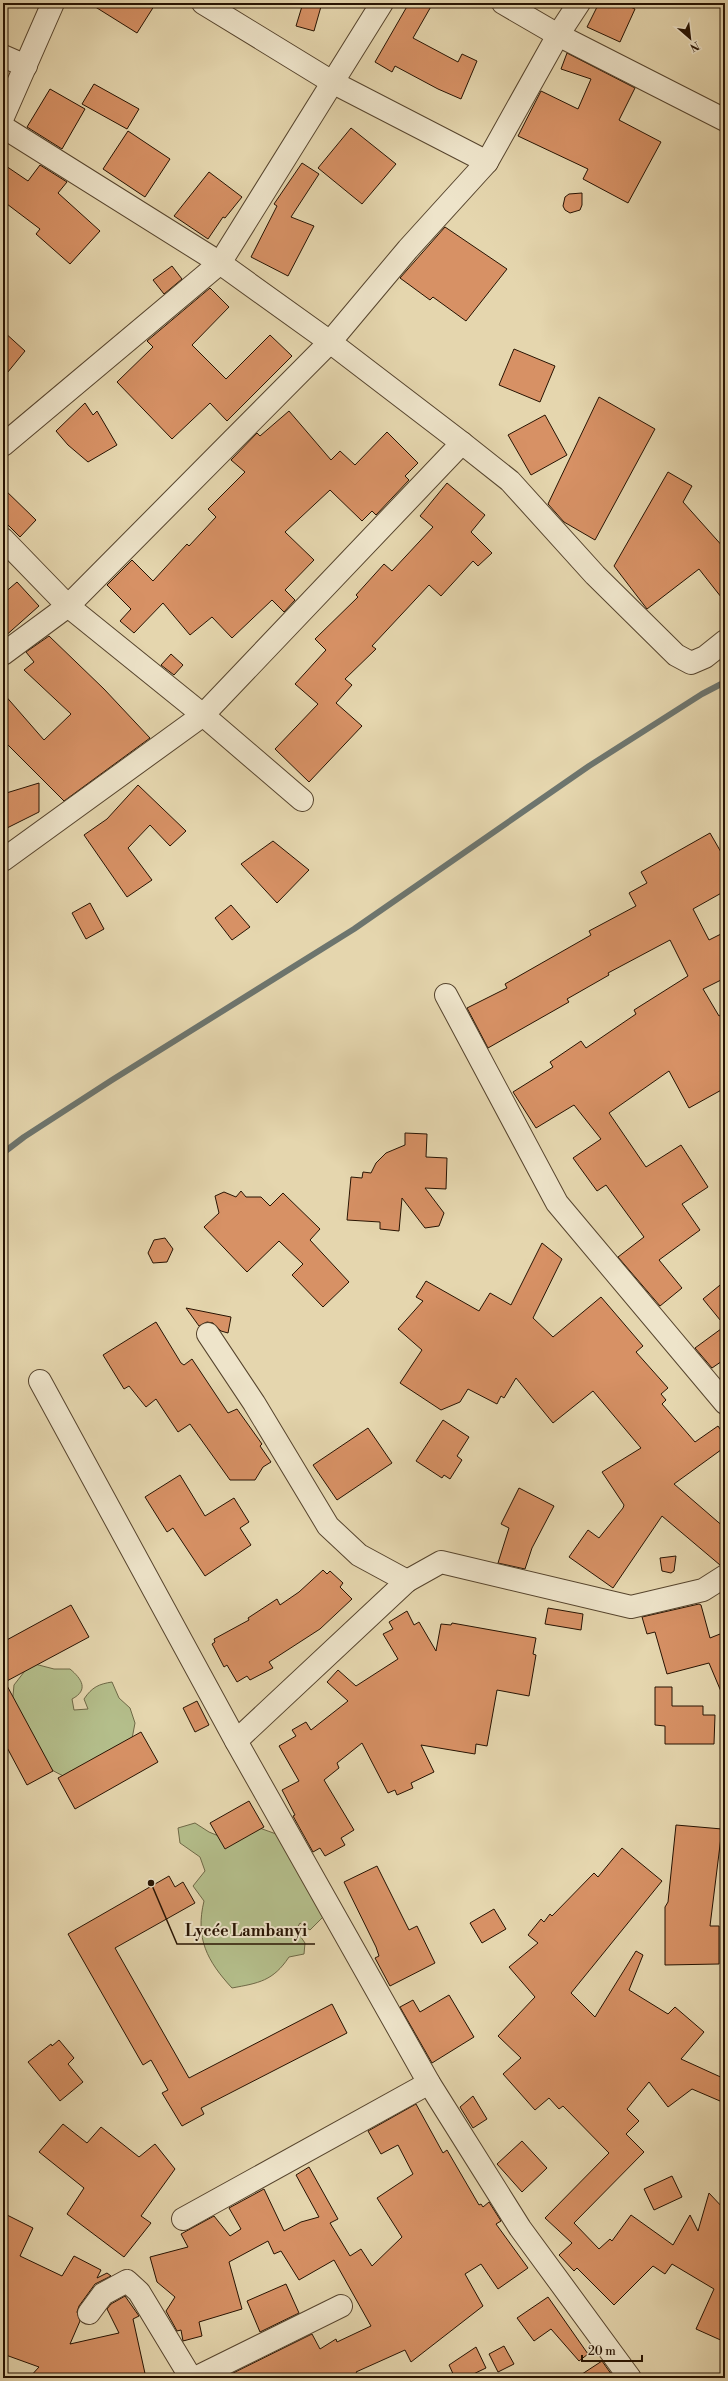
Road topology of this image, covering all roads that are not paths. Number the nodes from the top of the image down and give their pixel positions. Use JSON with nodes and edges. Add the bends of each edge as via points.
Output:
{"nodes":[{"id":1,"x":53,"y":3,"type":"edge"},
{"id":2,"x":203,"y":3,"type":"edge"},
{"id":3,"x":382,"y":3,"type":"edge"},
{"id":4,"x":503,"y":3,"type":"edge"},
{"id":5,"x":579,"y":3,"type":"edge"},
{"id":6,"x":558,"y":35,"type":"junction"},
{"id":7,"x":3,"y":56,"type":"edge"},
{"id":8,"x":26,"y":66,"type":"junction"},
{"id":9,"x":332,"y":82,"type":"junction"},
{"id":10,"x":3,"y":117,"type":"edge"},
{"id":11,"x":725,"y":120,"type":"edge"},
{"id":12,"x":3,"y":127,"type":"edge"},
{"id":13,"x":487,"y":162,"type":"junction"},
{"id":14,"x":220,"y":264,"type":"junction"},
{"id":15,"x":330,"y":342,"type":"junction"},
{"id":16,"x":462,"y":443,"type":"junction"},
{"id":17,"x":3,"y":445,"type":"edge"},
{"id":18,"x":3,"y":539,"type":"edge"},
{"id":19,"x":68,"y":606,"type":"junction"},
{"id":20,"x":725,"y":641,"type":"edge"},
{"id":21,"x":3,"y":654,"type":"edge"},
{"id":22,"x":203,"y":715,"type":"junction"},
{"id":23,"x":302,"y":800,"type":"dead end"},
{"id":24,"x":3,"y":860,"type":"edge"},
{"id":25,"x":446,"y":995,"type":"dead end"},
{"id":26,"x":208,"y":1334,"type":"dead end"},
{"id":27,"x":40,"y":1381,"type":"dead end"},
{"id":28,"x":725,"y":1404,"type":"edge"},
{"id":29,"x":725,"y":1576,"type":"edge"},
{"id":30,"x":407,"y":1581,"type":"junction"},
{"id":31,"x":236,"y":1741,"type":"junction"},
{"id":32,"x":429,"y":2083,"type":"junction"},
{"id":33,"x":183,"y":2219,"type":"dead end"},
{"id":34,"x":341,"y":2306,"type":"dead end"},
{"id":35,"x":89,"y":2313,"type":"dead end"},
{"id":36,"x":191,"y":2378,"type":"edge"},
{"id":37,"x":195,"y":2378,"type":"edge"},
{"id":38,"x":630,"y":2378,"type":"edge"}],
"edges":[{"from":1,"to":8,"type":"street"},
{"from":2,"to":9,"type":"street"},
{"from":3,"to":9,"type":"street"},
{"from":4,"to":6,"type":"street"},
{"from":5,"to":6,"type":"street"},
{"from":6,"to":11,"type":"street"},
{"from":6,"to":13,"type":"street"},
{"from":7,"to":8,"type":"street"},
{"from":8,"to":10,"type":"street"},
{"from":9,"to":13,"type":"street"},
{"from":9,"to":14,"type":"street"},
{"from":12,"to":14,"type":"street"},
{"from":13,"to":15,"type":"street","via":[[408,249]]},
{"from":14,"to":15,"type":"street"},
{"from":14,"to":17,"type":"street"},
{"from":15,"to":16,"type":"street"},
{"from":15,"to":19,"type":"street"},
{"from":16,"to":20,"type":"street","via":[[510,481],[595,575],[676,655],[691,663],[705,657]]},
{"from":16,"to":22,"type":"street"},
{"from":18,"to":19,"type":"street"},
{"from":19,"to":21,"type":"street"},
{"from":19,"to":22,"type":"street"},
{"from":22,"to":23,"type":"street"},
{"from":22,"to":24,"type":"street"},
{"from":25,"to":28,"type":"street","via":[[557,1203]]},
{"from":26,"to":30,"type":"street","via":[[254,1403],[328,1526],[359,1555]]},
{"from":27,"to":31,"type":"street"},
{"from":29,"to":30,"type":"street","via":[[703,1590],[631,1607],[441,1562]]},
{"from":30,"to":31,"type":"street"},
{"from":31,"to":32,"type":"street"},
{"from":32,"to":33,"type":"street"},
{"from":32,"to":38,"type":"street","via":[[520,2228]]},
{"from":34,"to":37,"type":"street"},
{"from":35,"to":36,"type":"street","via":[[103,2294],[127,2281],[139,2292]]}]}
